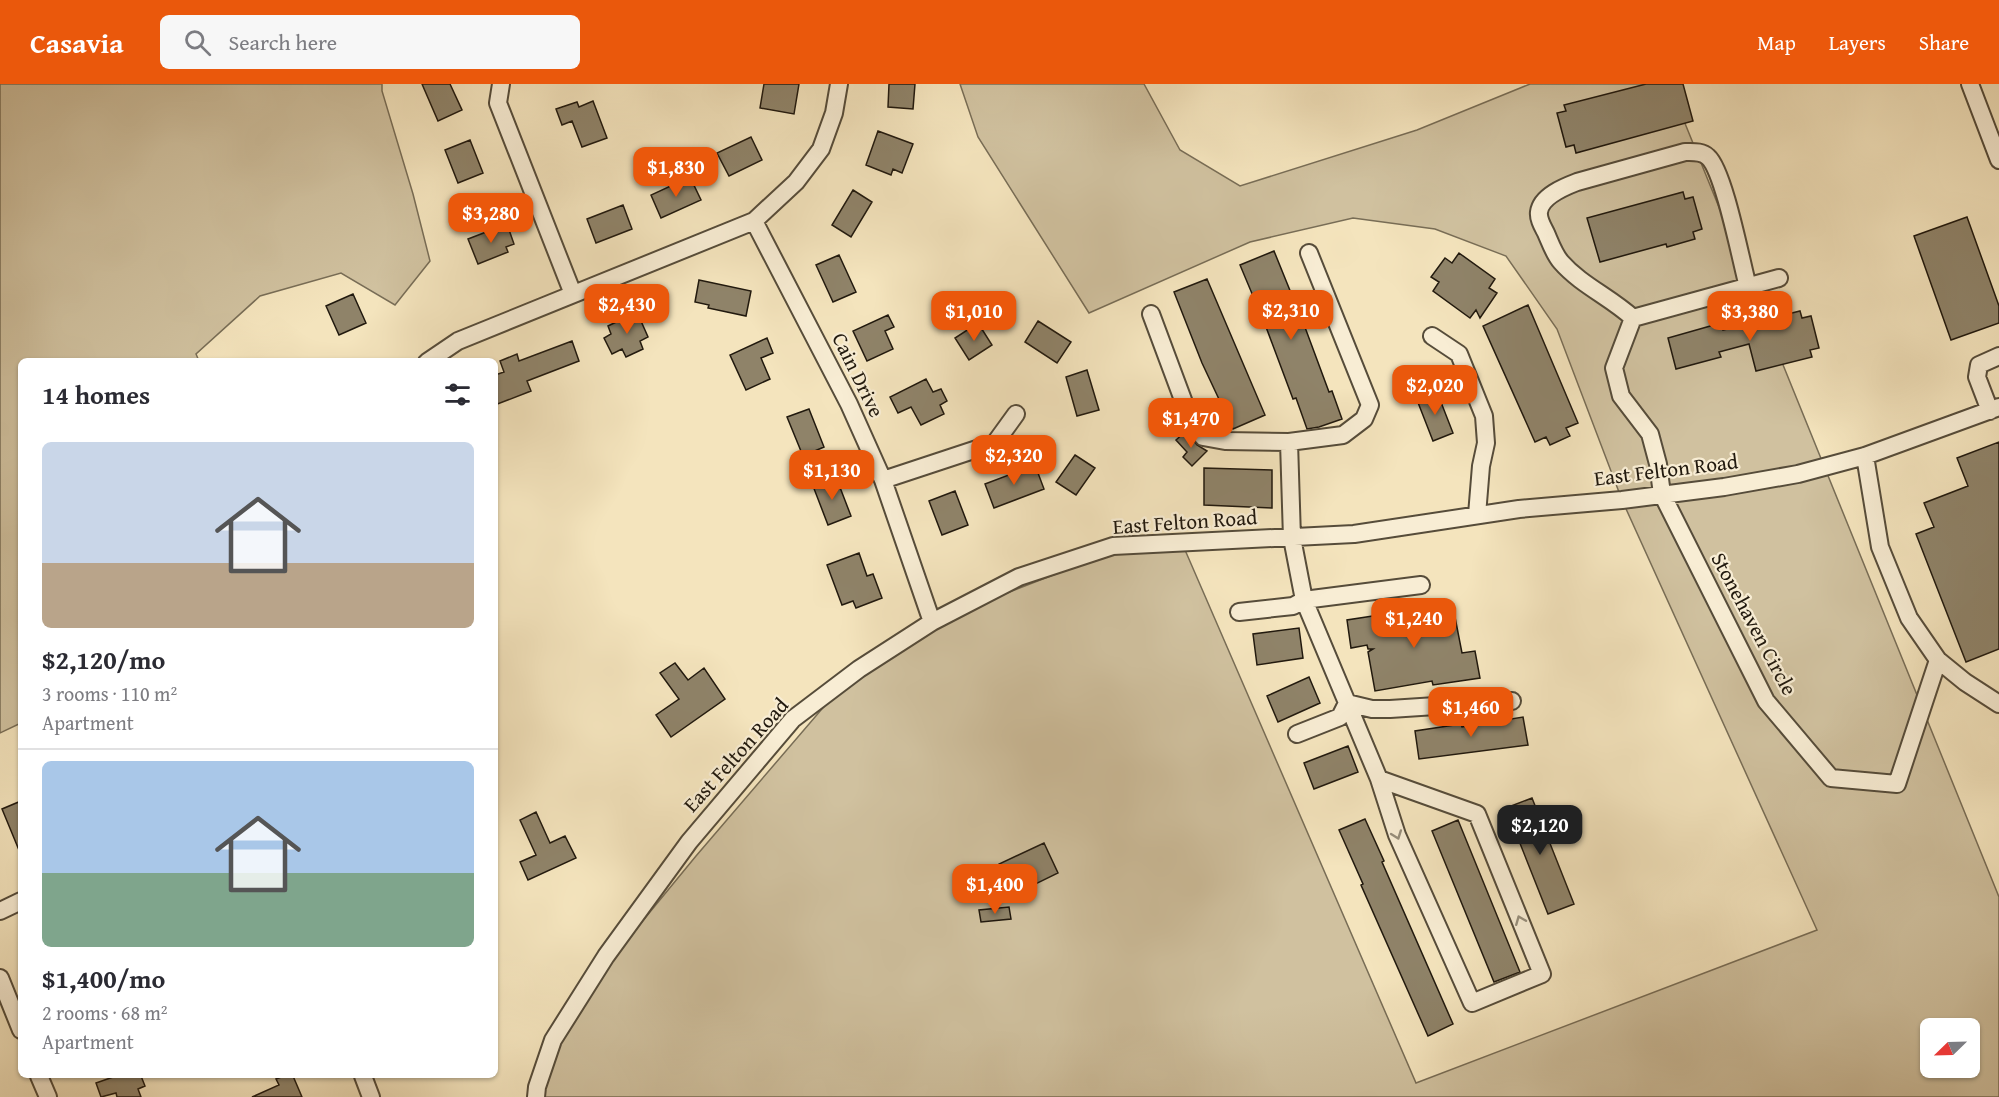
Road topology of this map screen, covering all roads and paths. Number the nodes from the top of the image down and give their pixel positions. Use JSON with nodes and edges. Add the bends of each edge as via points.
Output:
{"nodes":[{"id":1,"x":501,"y":84,"type":"edge"},
{"id":2,"x":839,"y":84,"type":"edge"},
{"id":3,"x":1970,"y":84,"type":"edge"},
{"id":4,"x":1999,"y":160,"type":"edge"},
{"id":5,"x":754,"y":221,"type":"junction"},
{"id":6,"x":1309,"y":253,"type":"dead end"},
{"id":7,"x":1779,"y":278,"type":"dead end"},
{"id":8,"x":1748,"y":287,"type":"junction"},
{"id":9,"x":573,"y":294,"type":"junction"},
{"id":10,"x":1151,"y":314,"type":"dead end"},
{"id":11,"x":1633,"y":318,"type":"junction"},
{"id":12,"x":1432,"y":336,"type":"dead end"},
{"id":13,"x":1999,"y":356,"type":"edge"},
{"id":14,"x":433,"y":358,"type":"edge"},
{"id":15,"x":1994,"y":409,"type":"edge"},
{"id":16,"x":1016,"y":414,"type":"dead end"},
{"id":17,"x":1289,"y":442,"type":"junction"},
{"id":18,"x":1865,"y":456,"type":"junction"},
{"id":19,"x":883,"y":480,"type":"junction"},
{"id":20,"x":1662,"y":494,"type":"junction"},
{"id":21,"x":1477,"y":515,"type":"junction"},
{"id":22,"x":1292,"y":538,"type":"junction"},
{"id":23,"x":1421,"y":585,"type":"dead end"},
{"id":24,"x":1304,"y":600,"type":"junction"},
{"id":25,"x":1239,"y":612,"type":"dead end"},
{"id":26,"x":932,"y":622,"type":"junction"},
{"id":27,"x":1938,"y":660,"type":"junction"},
{"id":28,"x":1512,"y":701,"type":"dead end"},
{"id":29,"x":1347,"y":703,"type":"junction"},
{"id":30,"x":1999,"y":704,"type":"edge"},
{"id":31,"x":1297,"y":734,"type":"dead end"},
{"id":32,"x":1379,"y":779,"type":"junction"},
{"id":33,"x":18,"y":902,"type":"edge"},
{"id":34,"x":0,"y":911,"type":"edge"},
{"id":35,"x":0,"y":978,"type":"edge"},
{"id":36,"x":18,"y":1023,"type":"edge"},
{"id":37,"x":40,"y":1078,"type":"edge"},
{"id":38,"x":364,"y":1078,"type":"edge"},
{"id":39,"x":48,"y":1097,"type":"edge"},
{"id":40,"x":371,"y":1097,"type":"edge"},
{"id":41,"x":536,"y":1097,"type":"edge"}],
"edges":[{"from":1,"to":9,"type":"street","via":[[498,103]]},
{"from":2,"to":5,"type":"street","via":[[821,149],[796,183]]},
{"from":3,"to":4,"type":"street"},
{"from":5,"to":9,"type":"street"},
{"from":5,"to":19,"type":"street","name":"Cain Drive","via":[[849,404]]},
{"from":6,"to":17,"type":"street","via":[[1370,405],[1364,419],[1343,435]]},
{"from":7,"to":8,"type":"street"},
{"from":8,"to":11,"type":"street"},
{"from":8,"to":11,"type":"street","via":[[1723,188],[1707,155],[1685,152],[1563,188],[1542,203],[1539,212],[1559,261]]},
{"from":9,"to":14,"type":"street","via":[[458,341]]},
{"from":10,"to":17,"type":"street","via":[[1189,416],[1203,437]]},
{"from":11,"to":20,"type":"street","via":[[1614,368],[1621,396],[1650,434]]},
{"from":12,"to":21,"type":"street","via":[[1459,354],[1484,416],[1486,443]]},
{"from":13,"to":15,"type":"street","via":[[1979,365],[1977,377]]},
{"from":15,"to":18,"type":"street","name":"East Felton Road"},
{"from":16,"to":19,"type":"street","via":[[994,443]]},
{"from":17,"to":22,"type":"street"},
{"from":18,"to":20,"type":"street","name":"East Felton Road","via":[[1798,474]]},
{"from":18,"to":27,"type":"street","via":[[1880,547],[1909,618]]},
{"from":19,"to":26,"type":"street","name":"Cain Drive"},
{"from":20,"to":21,"type":"street","name":"East Felton Road"},
{"from":20,"to":27,"type":"street","name":"Stonehaven Circle","via":[[1766,701],[1831,778],[1897,784]]},
{"from":21,"to":22,"type":"street","name":"East Felton Road","via":[[1354,534]]},
{"from":22,"to":24,"type":"street"},
{"from":22,"to":26,"type":"street","name":"East Felton Road","via":[[1113,546],[1019,577]]},
{"from":23,"to":24,"type":"street"},
{"from":24,"to":25,"type":"street","via":[[1293,606]]},
{"from":24,"to":29,"type":"street"},
{"from":26,"to":41,"type":"street","name":"East Felton Road","via":[[859,669],[793,719],[689,842],[606,956],[553,1040]]},
{"from":27,"to":30,"type":"street"},
{"from":28,"to":29,"type":"street","via":[[1390,709]]},
{"from":29,"to":31,"type":"street","via":[[1340,717]]},
{"from":29,"to":32,"type":"street"},
{"from":32,"to":32,"type":"street","one_way":true,"via":[[1396,835],[1472,1004],[1542,974],[1477,814]]},
{"from":33,"to":34,"type":"street"},
{"from":35,"to":36,"type":"street"},
{"from":37,"to":39,"type":"street"},
{"from":38,"to":40,"type":"street"}]}
